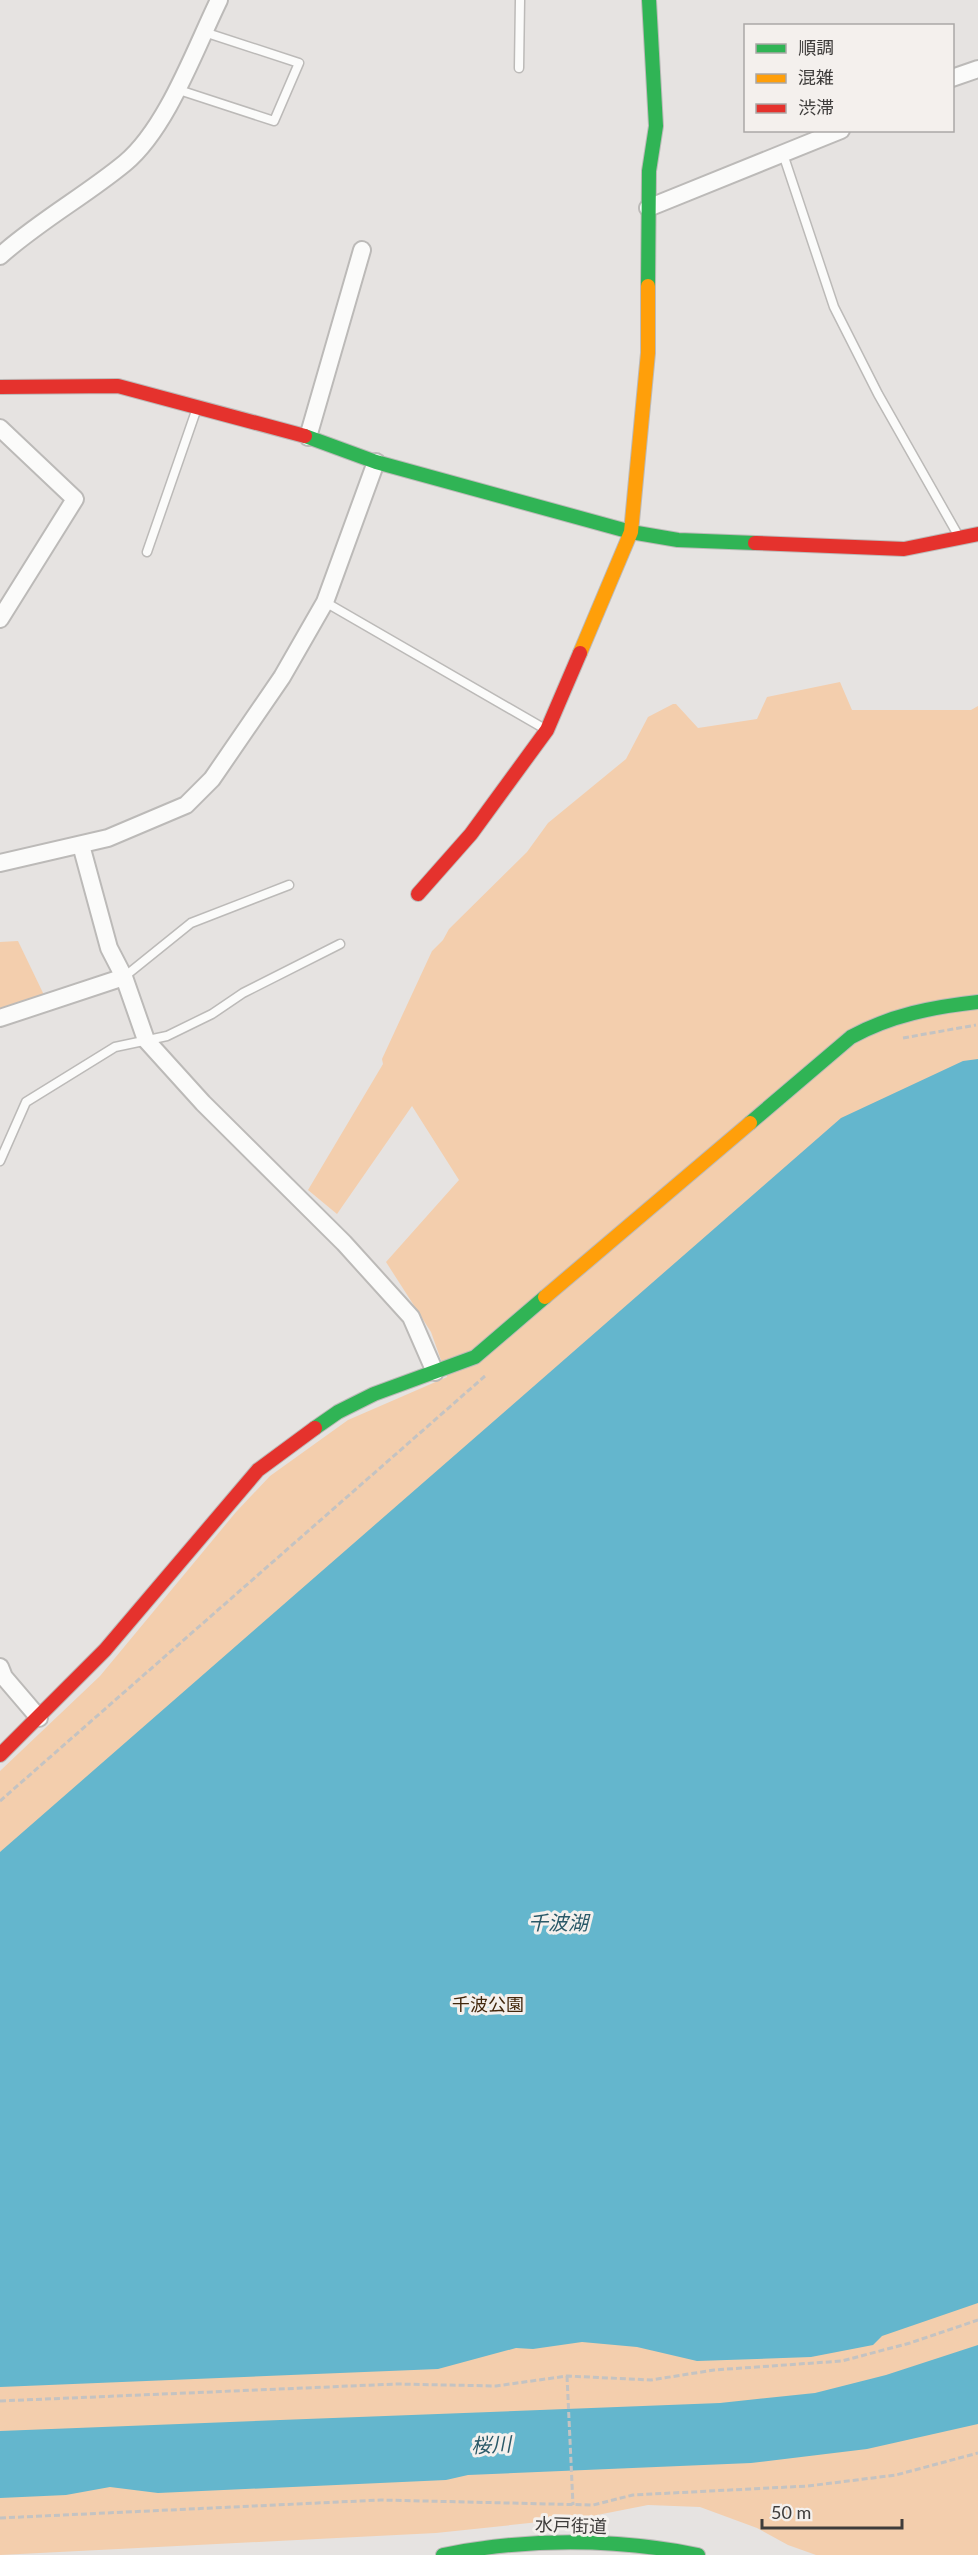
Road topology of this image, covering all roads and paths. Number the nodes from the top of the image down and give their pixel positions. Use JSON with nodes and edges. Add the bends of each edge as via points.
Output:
{"nodes":[{"id":1,"x":219,"y":0,"type":"edge"},
{"id":2,"x":520,"y":0,"type":"edge"},
{"id":3,"x":649,"y":0,"type":"edge"},
{"id":4,"x":203,"y":32,"type":"junction"},
{"id":5,"x":519,"y":68,"type":"dead end"},
{"id":6,"x":978,"y":69,"type":"edge"},
{"id":7,"x":954,"y":77,"type":"edge"},
{"id":8,"x":176,"y":89,"type":"junction"},
{"id":9,"x":836,"y":132,"type":"edge"},
{"id":10,"x":783,"y":154,"type":"junction"},
{"id":11,"x":648,"y":208,"type":"junction"},
{"id":12,"x":362,"y":250,"type":"dead end"},
{"id":13,"x":0,"y":256,"type":"edge"},
{"id":14,"x":0,"y":387,"type":"edge"},
{"id":15,"x":197,"y":407,"type":"junction"},
{"id":16,"x":0,"y":428,"type":"edge"},
{"id":17,"x":308,"y":437,"type":"junction"},
{"id":18,"x":376,"y":462,"type":"junction"},
{"id":19,"x":632,"y":532,"type":"junction"},
{"id":20,"x":978,"y":534,"type":"edge"},
{"id":21,"x":958,"y":535,"type":"junction"},
{"id":22,"x":147,"y":552,"type":"dead end"},
{"id":23,"x":324,"y":602,"type":"junction"},
{"id":24,"x":0,"y":619,"type":"edge"},
{"id":25,"x":547,"y":730,"type":"junction"},
{"id":26,"x":81,"y":845,"type":"junction"},
{"id":27,"x":0,"y":864,"type":"edge"},
{"id":28,"x":289,"y":885,"type":"dead end"},
{"id":29,"x":418,"y":894,"type":"dead end"},
{"id":30,"x":340,"y":944,"type":"dead end"},
{"id":31,"x":123,"y":977,"type":"junction"},
{"id":32,"x":978,"y":1002,"type":"edge"},
{"id":33,"x":0,"y":1018,"type":"edge"},
{"id":34,"x":978,"y":1024,"type":"edge"},
{"id":35,"x":899,"y":1039,"type":"dead end"},
{"id":36,"x":146,"y":1040,"type":"junction"},
{"id":37,"x":0,"y":1161,"type":"edge"},
{"id":38,"x":493,"y":1369,"type":"dead end"},
{"id":39,"x":435,"y":1372,"type":"junction"},
{"id":40,"x":0,"y":1666,"type":"edge"},
{"id":41,"x":39,"y":1718,"type":"junction"},
{"id":42,"x":0,"y":1755,"type":"edge"},
{"id":43,"x":0,"y":1801,"type":"edge"},
{"id":44,"x":978,"y":2320,"type":"edge"},
{"id":45,"x":567,"y":2376,"type":"junction"},
{"id":46,"x":0,"y":2401,"type":"edge"},
{"id":47,"x":978,"y":2453,"type":"edge"},
{"id":48,"x":573,"y":2505,"type":"junction"},
{"id":49,"x":0,"y":2518,"type":"edge"},
{"id":50,"x":443,"y":2555,"type":"edge"},
{"id":51,"x":698,"y":2555,"type":"edge"}],
"edges":[{"from":1,"to":4,"type":"street"},
{"from":2,"to":5,"type":"lane"},
{"from":3,"to":11,"type":"street","via":[[656,126]]},
{"from":4,"to":8,"type":"street"},
{"from":4,"to":8,"type":"lane","via":[[299,63],[274,121]]},
{"from":6,"to":7,"type":"street"},
{"from":8,"to":13,"type":"street","via":[[160,121],[127,162],[29,230]]},
{"from":9,"to":10,"type":"street"},
{"from":10,"to":11,"type":"street"},
{"from":10,"to":21,"type":"lane","via":[[834,307]]},
{"from":11,"to":19,"type":"street","via":[[648,353]]},
{"from":12,"to":17,"type":"street"},
{"from":14,"to":15,"type":"street","via":[[118,386]]},
{"from":15,"to":17,"type":"street"},
{"from":15,"to":22,"type":"lane"},
{"from":16,"to":24,"type":"street","via":[[75,499]]},
{"from":17,"to":18,"type":"street"},
{"from":18,"to":19,"type":"street"},
{"from":18,"to":23,"type":"street"},
{"from":19,"to":21,"type":"street","via":[[678,540],[904,549]]},
{"from":19,"to":25,"type":"street"},
{"from":20,"to":21,"type":"street"},
{"from":23,"to":25,"type":"lane"},
{"from":23,"to":26,"type":"street","via":[[282,677],[212,779],[186,805],[108,838]]},
{"from":25,"to":29,"type":"street","via":[[471,834]]},
{"from":26,"to":27,"type":"street"},
{"from":26,"to":31,"type":"street","via":[[109,948]]},
{"from":28,"to":31,"type":"lane","via":[[191,923]]},
{"from":30,"to":36,"type":"lane","via":[[243,993],[212,1014],[167,1036]]},
{"from":31,"to":33,"type":"street"},
{"from":31,"to":36,"type":"street"},
{"from":32,"to":39,"type":"street","via":[[894,1016],[851,1036],[475,1357]]},
{"from":34,"to":35,"type":"path"},
{"from":36,"to":37,"type":"lane","via":[[115,1047],[26,1102]]},
{"from":36,"to":39,"type":"street","via":[[411,1317]]},
{"from":38,"to":43,"type":"path"},
{"from":39,"to":41,"type":"street","via":[[338,1412],[258,1470],[105,1650]]},
{"from":40,"to":41,"type":"street","via":[[4,1677]]},
{"from":41,"to":42,"type":"street"},
{"from":44,"to":45,"type":"path","via":[[842,2361],[714,2370],[651,2380]]},
{"from":45,"to":46,"type":"path","via":[[496,2386],[397,2384]]},
{"from":45,"to":48,"type":"path"},
{"from":47,"to":48,"type":"path","via":[[896,2475],[808,2486],[633,2495],[593,2505]]},
{"from":48,"to":49,"type":"path","via":[[381,2500]]},
{"from":50,"to":51,"type":"street","name":"水戸街道","via":[[476,2547],[541,2541],[602,2543]]}]}
